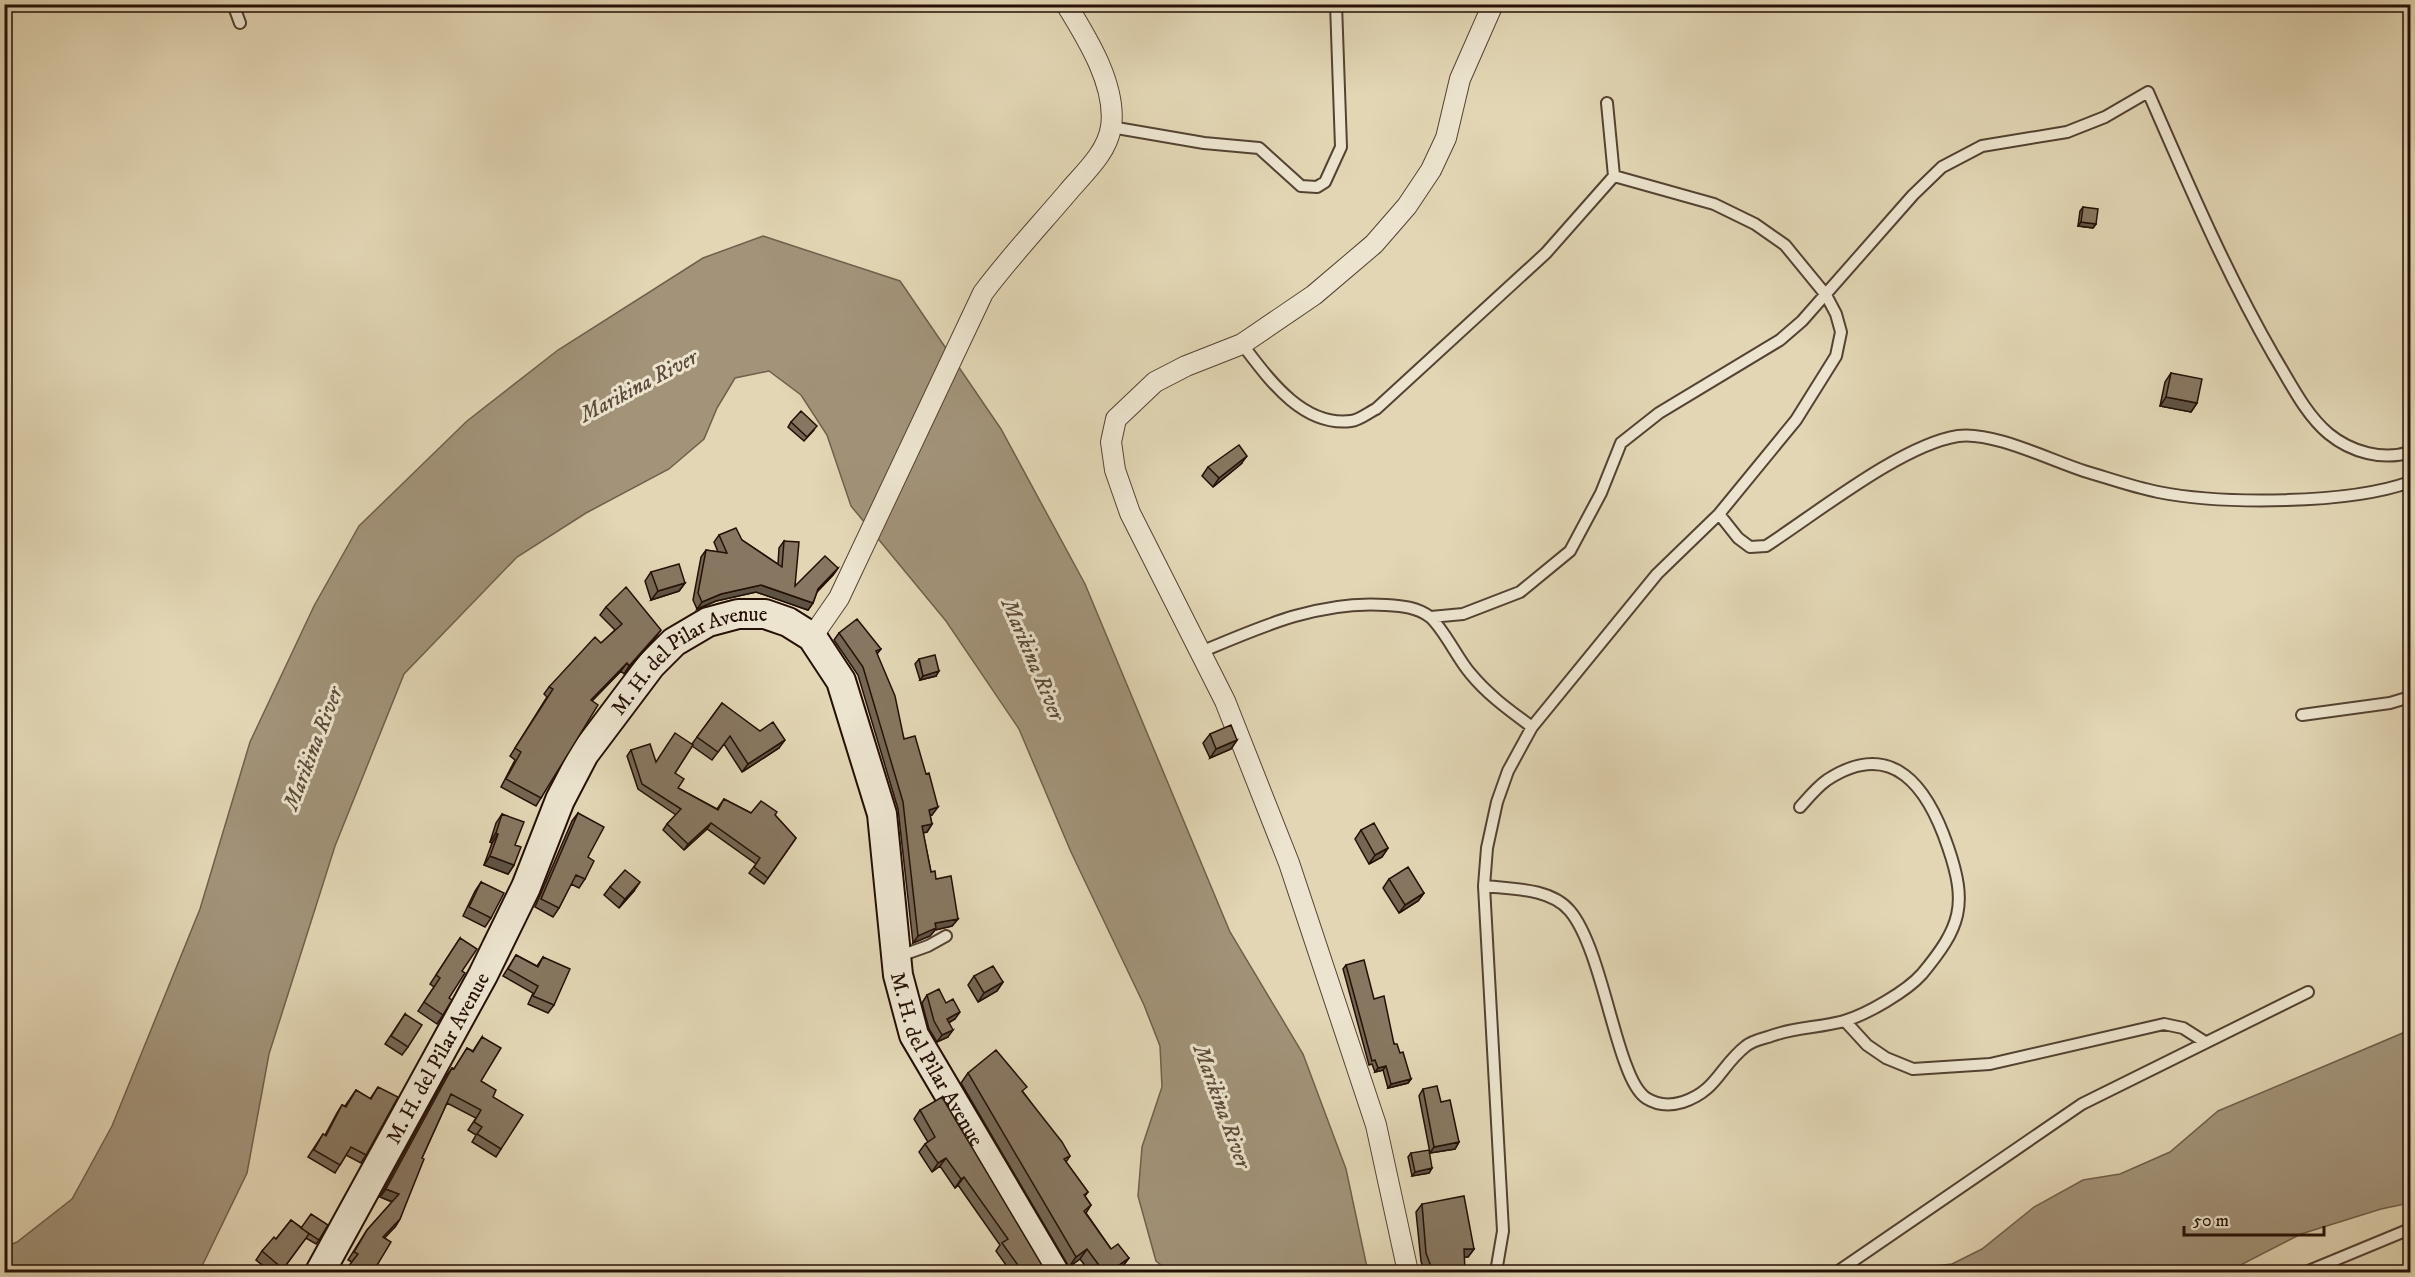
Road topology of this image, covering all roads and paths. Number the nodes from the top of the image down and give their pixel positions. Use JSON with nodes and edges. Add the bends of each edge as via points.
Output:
{"nodes":[{"id":1,"x":233,"y":4,"type":"edge"},
{"id":2,"x":1066,"y":4,"type":"edge"},
{"id":3,"x":1336,"y":4,"type":"edge"},
{"id":4,"x":1493,"y":4,"type":"edge"},
{"id":5,"x":240,"y":23,"type":"dead end"},
{"id":6,"x":1607,"y":103,"type":"dead end"},
{"id":7,"x":1111,"y":128,"type":"junction"},
{"id":8,"x":1614,"y":176,"type":"junction"},
{"id":9,"x":1826,"y":295,"type":"junction"},
{"id":10,"x":1242,"y":344,"type":"junction"},
{"id":11,"x":2410,"y":452,"type":"edge"},
{"id":12,"x":2410,"y":482,"type":"edge"},
{"id":13,"x":1719,"y":514,"type":"junction"},
{"id":14,"x":1431,"y":617,"type":"junction"},
{"id":15,"x":812,"y":637,"type":"junction"},
{"id":16,"x":1201,"y":652,"type":"junction"},
{"id":17,"x":2410,"y":697,"type":"edge"},
{"id":18,"x":2302,"y":715,"type":"dead end"},
{"id":19,"x":1532,"y":727,"type":"junction"},
{"id":20,"x":1800,"y":807,"type":"dead end"},
{"id":21,"x":1484,"y":886,"type":"junction"},
{"id":22,"x":946,"y":936,"type":"dead end"},
{"id":23,"x":897,"y":957,"type":"junction"},
{"id":24,"x":2308,"y":992,"type":"dead end"},
{"id":25,"x":1845,"y":1021,"type":"junction"},
{"id":26,"x":2205,"y":1042,"type":"junction"},
{"id":27,"x":2410,"y":1229,"type":"edge"},
{"id":28,"x":320,"y":1272,"type":"edge"},
{"id":29,"x":1054,"y":1272,"type":"edge"},
{"id":30,"x":1408,"y":1272,"type":"edge"},
{"id":31,"x":1496,"y":1272,"type":"edge"},
{"id":32,"x":1838,"y":1272,"type":"edge"},
{"id":33,"x":2306,"y":1272,"type":"edge"}],
"edges":[{"from":1,"to":5,"type":"lane"},
{"from":2,"to":7,"type":"street","via":[[1106,86]]},
{"from":3,"to":7,"type":"lane","via":[[1341,147],[1325,182],[1317,187],[1301,186],[1259,148]]},
{"from":4,"to":10,"type":"street","via":[[1460,78],[1446,138],[1407,206],[1344,271]]},
{"from":6,"to":8,"type":"lane"},
{"from":7,"to":15,"type":"street","via":[[1092,165],[983,293],[846,582]]},
{"from":8,"to":9,"type":"lane","via":[[1714,204],[1755,224],[1785,245]]},
{"from":8,"to":10,"type":"lane","via":[[1546,253],[1500,297],[1376,409],[1353,421],[1309,411],[1291,400]]},
{"from":9,"to":11,"type":"lane","via":[[1942,167],[1982,146],[2067,132],[2105,117],[2148,92],[2205,225],[2298,397],[2330,434],[2369,455]]},
{"from":9,"to":13,"type":"lane","via":[[1841,332],[1836,356],[1796,420]]},
{"from":9,"to":14,"type":"lane","via":[[1780,340],[1659,413],[1621,443],[1601,493],[1569,551],[1520,592],[1464,614]]},
{"from":10,"to":16,"type":"street","via":[[1155,382],[1116,419],[1111,442],[1115,470],[1130,513]]},
{"from":12,"to":13,"type":"lane","via":[[2386,491],[2312,499],[2224,498],[2159,492],[2003,442],[1960,436],[1927,444],[1897,461],[1766,546],[1750,547]]},
{"from":13,"to":19,"type":"lane","via":[[1657,574]]},
{"from":14,"to":16,"type":"lane","via":[[1411,607],[1369,604],[1321,609],[1274,622]]},
{"from":14,"to":19,"type":"lane","via":[[1490,697]]},
{"from":15,"to":23,"type":"street","name":"M. H. del Pilar Avenue","via":[[841,681],[882,814]]},
{"from":15,"to":28,"type":"street","name":"M. H. del Pilar Avenue","via":[[765,614],[738,614],[708,622],[674,642],[651,664],[584,754],[483,975]]},
{"from":16,"to":30,"type":"street","via":[[1258,783],[1324,965],[1376,1125]]},
{"from":17,"to":18,"type":"lane"},
{"from":19,"to":21,"type":"lane","via":[[1508,771],[1497,802]]},
{"from":20,"to":25,"type":"lane","via":[[1826,781],[1846,770],[1882,763],[1909,776],[1923,792],[1959,880],[1958,917],[1942,949],[1918,978],[1879,1005]]},
{"from":21,"to":25,"type":"lane","via":[[1530,892],[1556,900],[1570,911],[1593,962],[1632,1080],[1644,1097],[1661,1105],[1682,1102],[1710,1089],[1747,1045],[1776,1034]]},
{"from":21,"to":31,"type":"lane","via":[[1503,1231]]},
{"from":22,"to":23,"type":"lane"},
{"from":23,"to":29,"type":"street","name":"M. H. del Pilar Avenue","via":[[905,1010],[914,1035]]},
{"from":24,"to":26,"type":"lane"},
{"from":25,"to":26,"type":"lane","via":[[1867,1045],[1913,1069],[1990,1064],[2164,1024],[2183,1028]]},
{"from":26,"to":32,"type":"lane","via":[[2082,1104]]},
{"from":27,"to":33,"type":"lane"}]}
